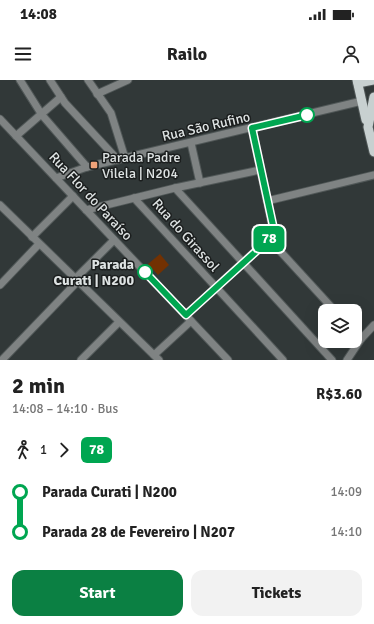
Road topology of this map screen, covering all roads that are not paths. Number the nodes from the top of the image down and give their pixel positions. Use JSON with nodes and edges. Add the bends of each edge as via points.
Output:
{"nodes":[{"id":1,"x":20,"y":80,"type":"edge"},
{"id":2,"x":50,"y":80,"type":"edge"},
{"id":3,"x":88,"y":80,"type":"edge"},
{"id":4,"x":128,"y":80,"type":"edge"},
{"id":5,"x":374,"y":80,"type":"edge"},
{"id":6,"x":357,"y":81,"type":"edge"},
{"id":7,"x":97,"y":94,"type":"junction"},
{"id":8,"x":61,"y":97,"type":"junction"},
{"id":9,"x":374,"y":97,"type":"edge"},
{"id":10,"x":362,"y":101,"type":"junction"},
{"id":11,"x":42,"y":114,"type":"junction"},
{"id":12,"x":0,"y":119,"type":"edge"},
{"id":13,"x":368,"y":127,"type":"junction"},
{"id":14,"x":252,"y":128,"type":"junction"},
{"id":15,"x":16,"y":136,"type":"junction"},
{"id":16,"x":190,"y":143,"type":"junction"},
{"id":17,"x":374,"y":152,"type":"edge"},
{"id":18,"x":121,"y":159,"type":"junction"},
{"id":19,"x":87,"y":168,"type":"junction"},
{"id":20,"x":260,"y":170,"type":"junction"},
{"id":21,"x":374,"y":175,"type":"edge"},
{"id":22,"x":56,"y":178,"type":"junction"},
{"id":23,"x":200,"y":183,"type":"junction"},
{"id":24,"x":175,"y":188,"type":"junction"},
{"id":25,"x":73,"y":196,"type":"junction"},
{"id":26,"x":134,"y":198,"type":"junction"},
{"id":27,"x":268,"y":201,"type":"junction"},
{"id":28,"x":0,"y":205,"type":"edge"},
{"id":29,"x":86,"y":210,"type":"junction"},
{"id":30,"x":32,"y":237,"type":"junction"},
{"id":31,"x":271,"y":238,"type":"junction"},
{"id":32,"x":114,"y":240,"type":"junction"},
{"id":33,"x":39,"y":244,"type":"junction"},
{"id":34,"x":242,"y":263,"type":"junction"},
{"id":35,"x":77,"y":280,"type":"junction"},
{"id":36,"x":0,"y":285,"type":"edge"},
{"id":37,"x":215,"y":288,"type":"junction"},
{"id":38,"x":329,"y":304,"type":"edge"},
{"id":39,"x":189,"y":318,"type":"junction"},
{"id":40,"x":119,"y":322,"type":"junction"},
{"id":41,"x":374,"y":325,"type":"edge"},
{"id":42,"x":362,"y":338,"type":"edge"},
{"id":43,"x":355,"y":348,"type":"edge"},
{"id":44,"x":157,"y":358,"type":"edge"},
{"id":45,"x":2,"y":360,"type":"edge"},
{"id":46,"x":81,"y":360,"type":"edge"},
{"id":47,"x":228,"y":360,"type":"edge"},
{"id":48,"x":283,"y":360,"type":"edge"},
{"id":49,"x":332,"y":360,"type":"edge"},
{"id":50,"x":347,"y":360,"type":"edge"}],
"edges":[{"from":1,"to":11,"type":"street"},
{"from":2,"to":8,"type":"street"},
{"from":3,"to":7,"type":"street"},
{"from":4,"to":7,"type":"street"},
{"from":5,"to":6,"type":"main road"},
{"from":6,"to":10,"type":"main road"},
{"from":7,"to":18,"type":"street","via":[[111,113]]},
{"from":8,"to":11,"type":"street"},
{"from":8,"to":18,"type":"street"},
{"from":9,"to":13,"type":"main road"},
{"from":10,"to":13,"type":"main road"},
{"from":10,"to":14,"type":"street","name":"Rua São Rufino"},
{"from":11,"to":15,"type":"street"},
{"from":11,"to":19,"type":"street"},
{"from":12,"to":15,"type":"street","name":"Rua Flor do Paraíso"},
{"from":13,"to":17,"type":"main road"},
{"from":14,"to":16,"type":"street","name":"Rua São Rufino"},
{"from":14,"to":20,"type":"street"},
{"from":15,"to":22,"type":"street","name":"Rua Flor do Paraíso"},
{"from":16,"to":18,"type":"street","name":"Rua São Rufino"},
{"from":16,"to":23,"type":"street"},
{"from":18,"to":19,"type":"street","name":"Rua São Rufino"},
{"from":19,"to":22,"type":"street","name":"Rua São Rufino"},
{"from":20,"to":23,"type":"street"},
{"from":20,"to":27,"type":"street"},
{"from":21,"to":27,"type":"street"},
{"from":22,"to":25,"type":"street","name":"Rua Flor do Paraíso"},
{"from":23,"to":24,"type":"street"},
{"from":24,"to":26,"type":"street"},
{"from":24,"to":34,"type":"street"},
{"from":25,"to":29,"type":"street","name":"Rua Flor do Paraíso"},
{"from":25,"to":30,"type":"street"},
{"from":26,"to":29,"type":"street"},
{"from":26,"to":37,"type":"street","name":"Rua do Girassol"},
{"from":27,"to":31,"type":"street","via":[[274,230]]},
{"from":28,"to":30,"type":"street"},
{"from":29,"to":32,"type":"street","name":"Rua Flor do Paraíso"},
{"from":30,"to":33,"type":"street"},
{"from":31,"to":34,"type":"street"},
{"from":31,"to":38,"type":"street"},
{"from":32,"to":35,"type":"street"},
{"from":32,"to":39,"type":"street","name":"Rua Flor do Paraíso"},
{"from":33,"to":35,"type":"street"},
{"from":33,"to":36,"type":"street"},
{"from":34,"to":37,"type":"street"},
{"from":34,"to":49,"type":"street"},
{"from":35,"to":40,"type":"street"},
{"from":35,"to":45,"type":"street"},
{"from":37,"to":39,"type":"street"},
{"from":37,"to":48,"type":"street","name":"Rua do Girassol"},
{"from":39,"to":44,"type":"street"},
{"from":39,"to":47,"type":"street","name":"Rua Flor do Paraíso"},
{"from":40,"to":44,"type":"street"},
{"from":40,"to":46,"type":"street"},
{"from":41,"to":42,"type":"street"},
{"from":43,"to":50,"type":"street"}]}
